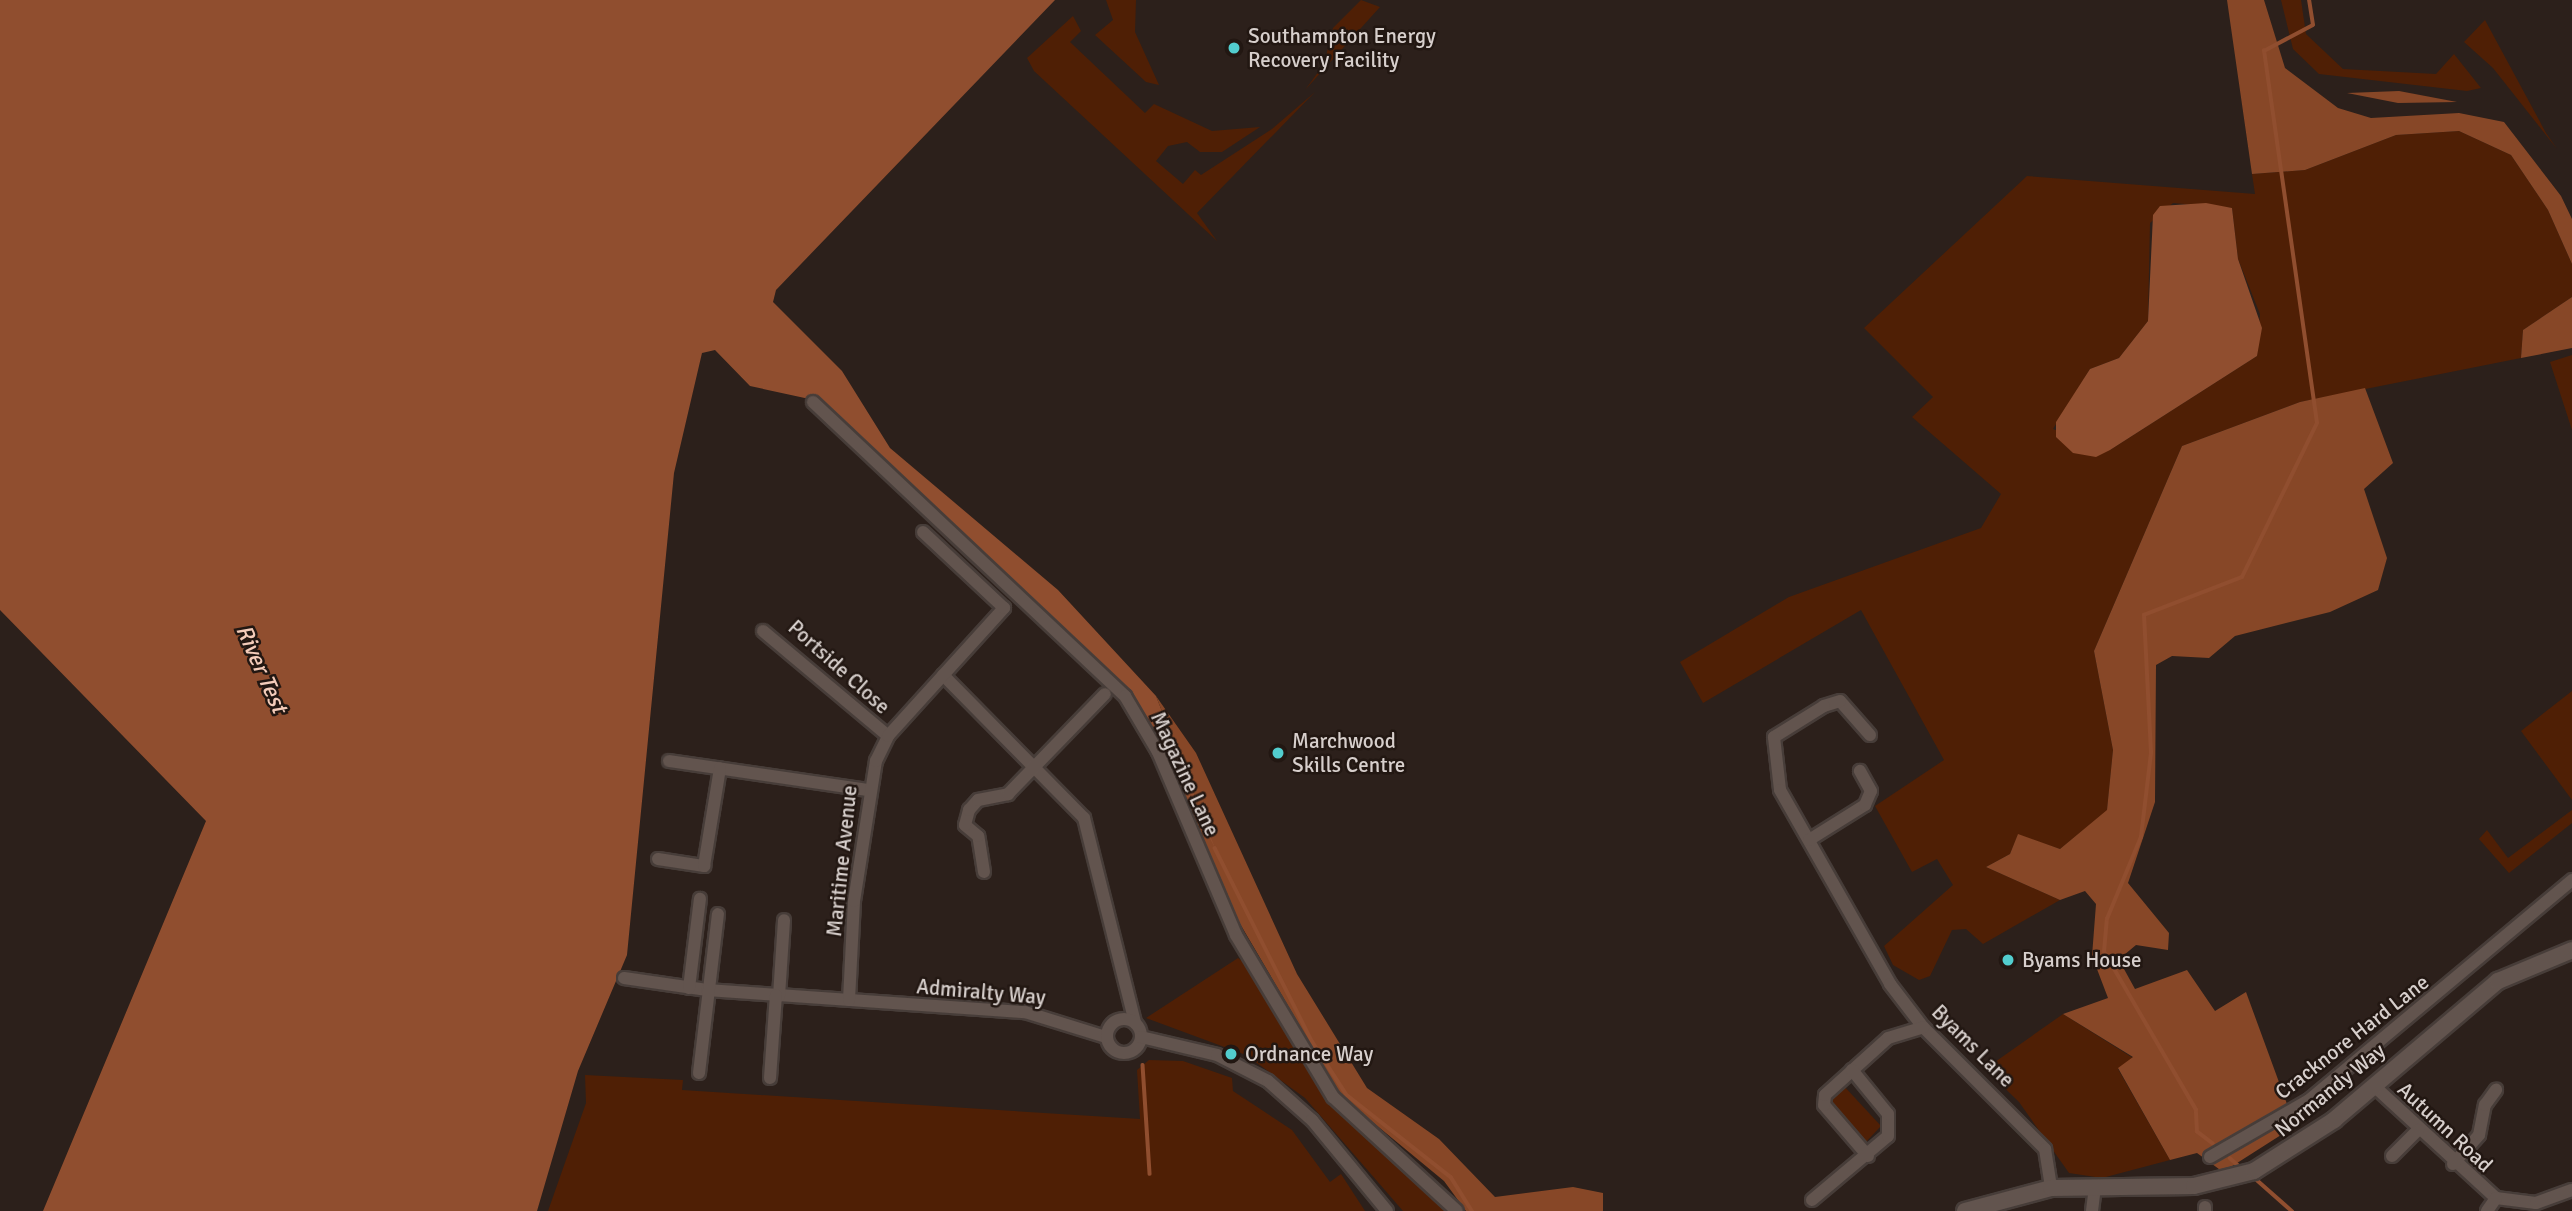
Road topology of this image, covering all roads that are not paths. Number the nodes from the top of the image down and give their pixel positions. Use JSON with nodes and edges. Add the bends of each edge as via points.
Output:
{"nodes":[{"id":1,"x":813,"y":402,"type":"dead end"},
{"id":2,"x":923,"y":531,"type":"dead end"},
{"id":3,"x":763,"y":631,"type":"dead end"},
{"id":4,"x":943,"y":675,"type":"junction"},
{"id":5,"x":1105,"y":694,"type":"dead end"},
{"id":6,"x":1870,"y":735,"type":"dead end"},
{"id":7,"x":888,"y":736,"type":"junction"},
{"id":8,"x":669,"y":761,"type":"dead end"},
{"id":9,"x":1037,"y":765,"type":"junction"},
{"id":10,"x":720,"y":768,"type":"junction"},
{"id":11,"x":1860,"y":771,"type":"dead end"},
{"id":12,"x":867,"y":790,"type":"junction"},
{"id":13,"x":1809,"y":839,"type":"junction"},
{"id":14,"x":658,"y":859,"type":"dead end"},
{"id":15,"x":984,"y":872,"type":"dead end"},
{"id":16,"x":2572,"y":880,"type":"edge"},
{"id":17,"x":700,"y":899,"type":"dead end"},
{"id":18,"x":718,"y":914,"type":"dead end"},
{"id":19,"x":784,"y":920,"type":"dead end"},
{"id":20,"x":2572,"y":950,"type":"edge"},
{"id":21,"x":624,"y":978,"type":"dead end"},
{"id":22,"x":1123,"y":978,"type":"junction"},
{"id":23,"x":689,"y":988,"type":"junction"},
{"id":24,"x":706,"y":990,"type":"junction"},
{"id":25,"x":777,"y":995,"type":"junction"},
{"id":26,"x":849,"y":1000,"type":"junction"},
{"id":27,"x":1135,"y":1023,"type":"junction"},
{"id":28,"x":1923,"y":1027,"type":"junction"},
{"id":29,"x":1108,"y":1031,"type":"junction"},
{"id":30,"x":1141,"y":1037,"type":"junction"},
{"id":31,"x":1852,"y":1070,"type":"junction"},
{"id":32,"x":699,"y":1073,"type":"dead end"},
{"id":33,"x":770,"y":1078,"type":"dead end"},
{"id":34,"x":2373,"y":1085,"type":"junction"},
{"id":35,"x":2496,"y":1090,"type":"dead end"},
{"id":36,"x":2418,"y":1130,"type":"junction"},
{"id":37,"x":1868,"y":1156,"type":"junction"},
{"id":38,"x":2392,"y":1156,"type":"dead end"},
{"id":39,"x":2210,"y":1157,"type":"dead end"},
{"id":40,"x":2453,"y":1164,"type":"junction"},
{"id":41,"x":2095,"y":1187,"type":"junction"},
{"id":42,"x":2051,"y":1188,"type":"junction"},
{"id":43,"x":2572,"y":1190,"type":"edge"},
{"id":44,"x":2496,"y":1198,"type":"junction"},
{"id":45,"x":1812,"y":1200,"type":"dead end"},
{"id":46,"x":2537,"y":1207,"type":"edge"},
{"id":47,"x":1387,"y":1211,"type":"edge"},
{"id":48,"x":1457,"y":1211,"type":"edge"},
{"id":49,"x":1965,"y":1211,"type":"edge"},
{"id":50,"x":2092,"y":1211,"type":"edge"},
{"id":51,"x":2487,"y":1211,"type":"edge"}],
"edges":[{"from":1,"to":48,"type":"street","name":"Magazine Lane","via":[[1125,696],[1158,752],[1236,935],[1333,1097]]},
{"from":2,"to":4,"type":"street","name":"Maritime Avenue","via":[[1004,608]]},
{"from":3,"to":7,"type":"street","name":"Portside Close"},
{"from":4,"to":7,"type":"street","name":"Maritime Avenue"},
{"from":4,"to":9,"type":"street"},
{"from":5,"to":9,"type":"street"},
{"from":6,"to":13,"type":"street","name":"Byams Lane","via":[[1840,701],[1774,737],[1780,790]]},
{"from":7,"to":12,"type":"street","name":"Maritime Avenue"},
{"from":8,"to":10,"type":"street"},
{"from":9,"to":15,"type":"street","via":[[1008,794],[978,800],[969,810],[965,825],[978,836]]},
{"from":9,"to":22,"type":"street","via":[[1084,818]]},
{"from":10,"to":12,"type":"street"},
{"from":10,"to":14,"type":"street","via":[[704,866]]},
{"from":11,"to":13,"type":"street","via":[[1871,791],[1865,805]]},
{"from":12,"to":26,"type":"street","name":"Maritime Avenue"},
{"from":13,"to":28,"type":"street","name":"Byams Lane","via":[[1859,932]]},
{"from":16,"to":39,"type":"street","name":"Cracknore Hard Lane","via":[[2309,1100]]},
{"from":17,"to":23,"type":"street"},
{"from":18,"to":24,"type":"street"},
{"from":19,"to":25,"type":"street"},
{"from":20,"to":34,"type":"street","name":"Normandy Way","via":[[2498,981]]},
{"from":21,"to":23,"type":"street","name":"Admiralty Way"},
{"from":22,"to":27,"type":"street"},
{"from":22,"to":29,"type":"street"},
{"from":23,"to":24,"type":"street","name":"Admiralty Way"},
{"from":24,"to":25,"type":"street","name":"Admiralty Way"},
{"from":24,"to":32,"type":"street"},
{"from":25,"to":26,"type":"street","name":"Admiralty Way"},
{"from":25,"to":33,"type":"street"},
{"from":26,"to":29,"type":"street","name":"Admiralty Way","via":[[1039,1014]]},
{"from":27,"to":29,"type":"street","name":"Admiralty Way"},
{"from":27,"to":30,"type":"street"},
{"from":28,"to":31,"type":"street","via":[[1904,1027]]},
{"from":28,"to":42,"type":"street","name":"Byams Lane","via":[[2045,1149]]},
{"from":29,"to":30,"type":"street","name":"Admiralty Way","via":[[1113,1050],[1126,1053]]},
{"from":30,"to":47,"type":"street","via":[[1217,1055],[1268,1081],[1321,1130]]},
{"from":31,"to":37,"type":"street","via":[[1891,1125]]},
{"from":31,"to":37,"type":"street","via":[[1825,1095],[1824,1105]]},
{"from":34,"to":36,"type":"street","name":"Autumn Road"},
{"from":34,"to":41,"type":"street","name":"Normandy Way","via":[[2304,1143],[2247,1174],[2194,1186]]},
{"from":35,"to":40,"type":"street","via":[[2485,1105],[2479,1135]]},
{"from":36,"to":38,"type":"street"},
{"from":36,"to":40,"type":"street","name":"Autumn Road"},
{"from":37,"to":45,"type":"street"},
{"from":40,"to":44,"type":"street","name":"Autumn Road"},
{"from":41,"to":42,"type":"street","name":"Normandy Way"},
{"from":41,"to":50,"type":"street"},
{"from":42,"to":49,"type":"street","name":"Normandy Way"},
{"from":43,"to":46,"type":"street","name":"Autumn Road"},
{"from":44,"to":46,"type":"street","name":"Autumn Road"},
{"from":44,"to":51,"type":"street"}]}
